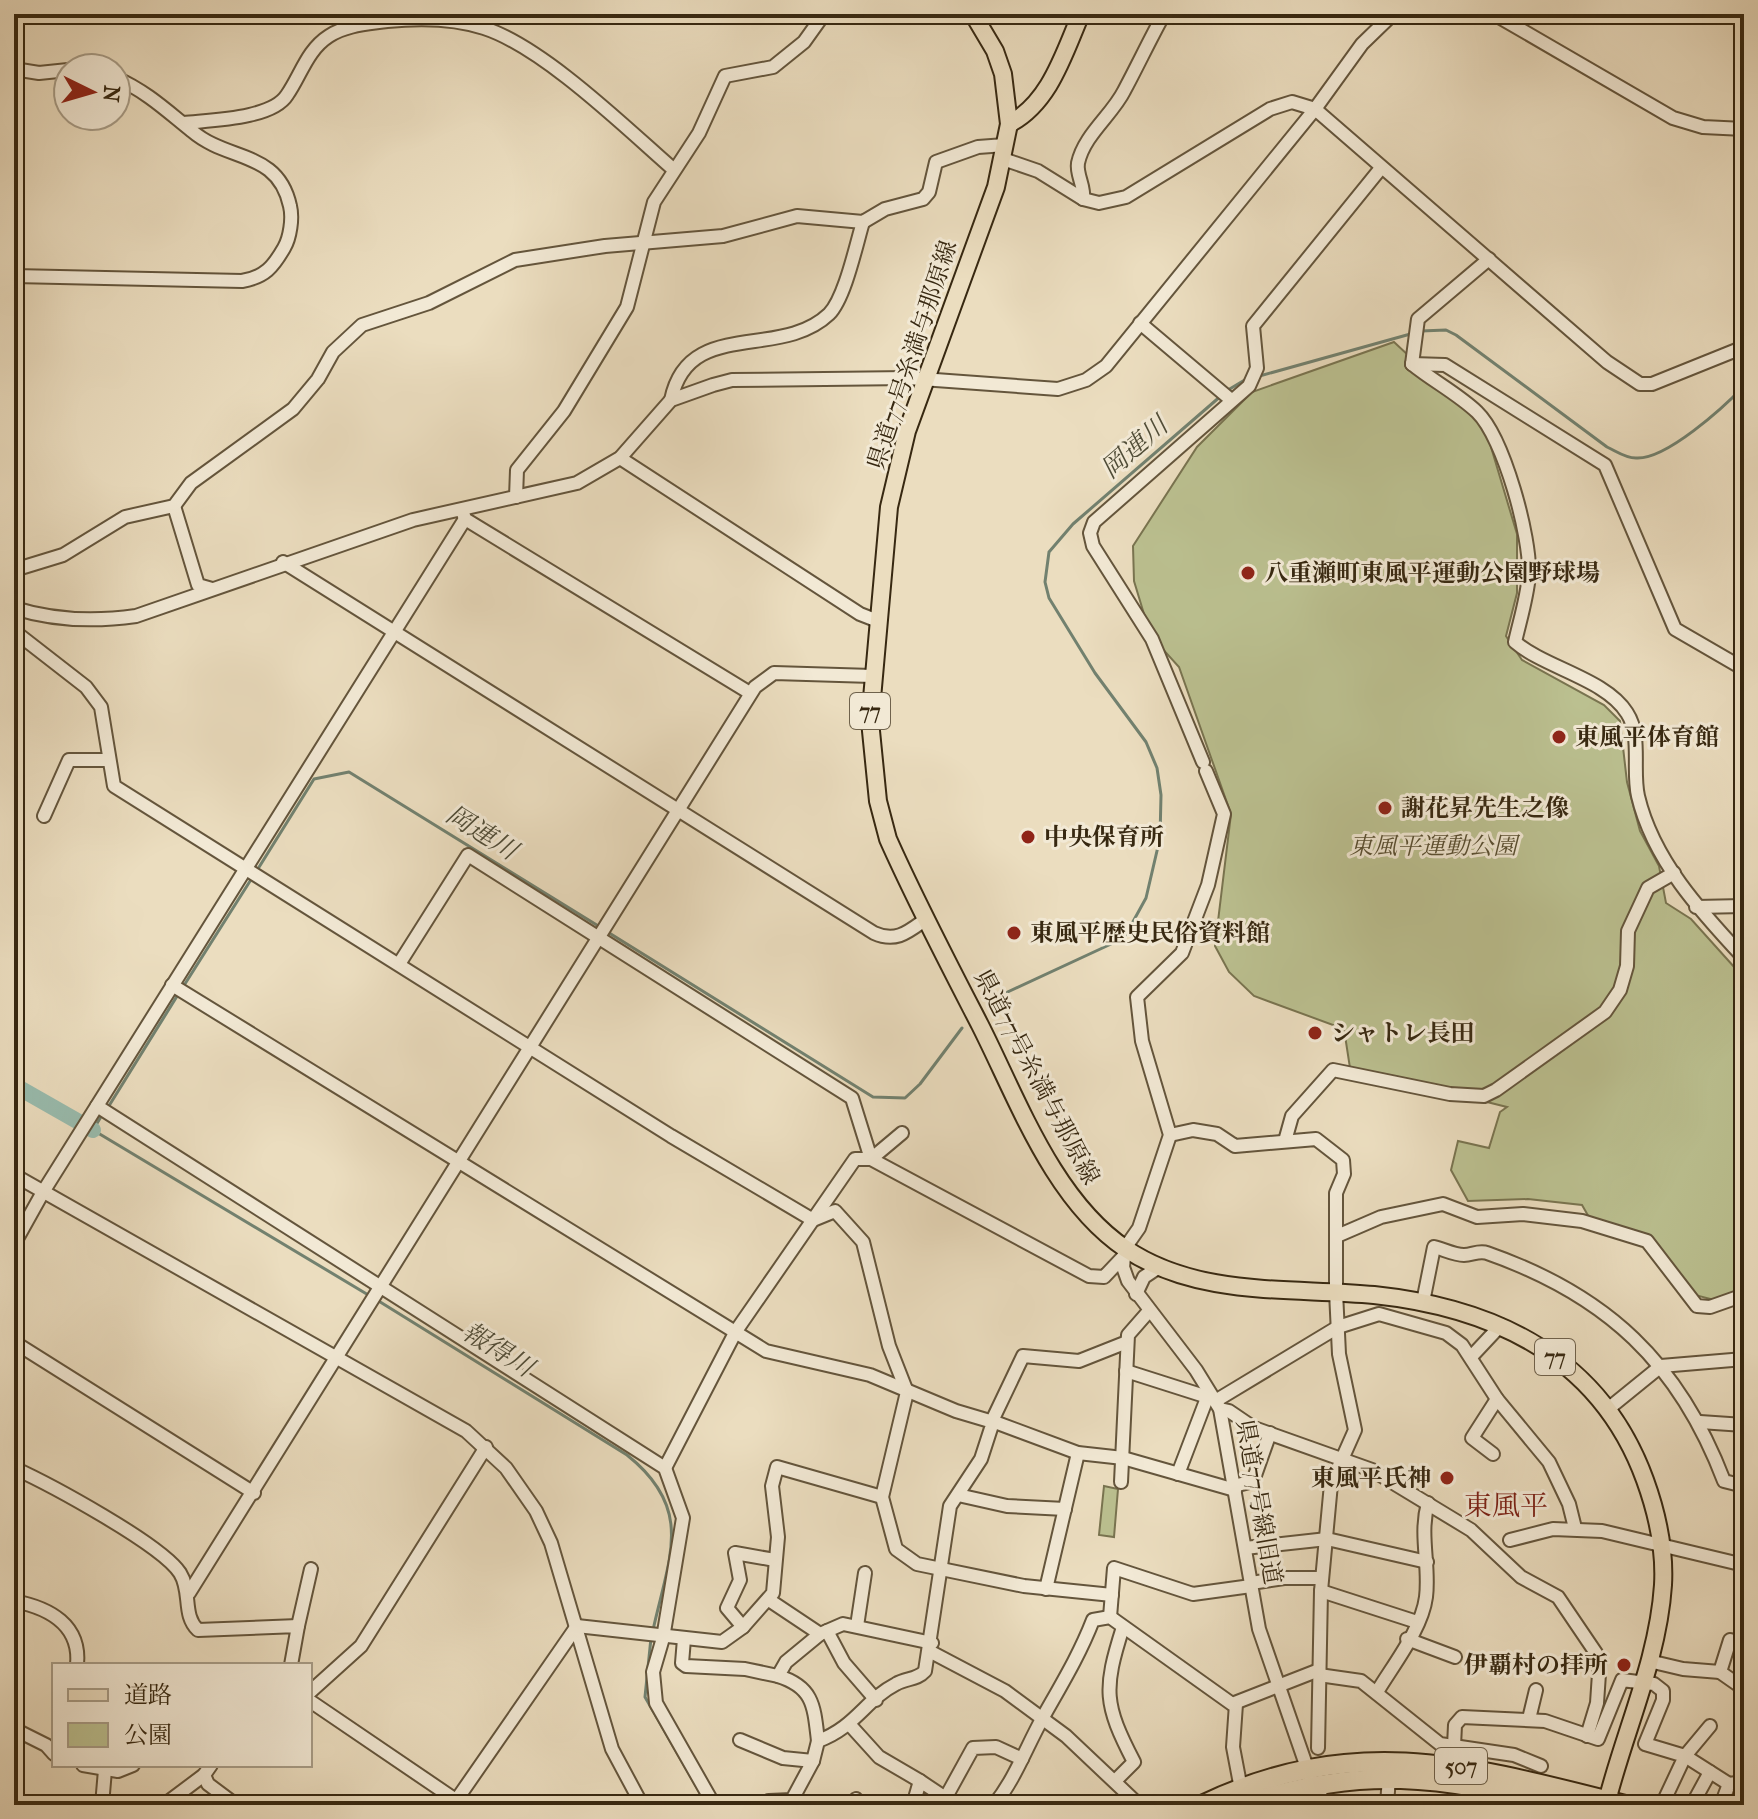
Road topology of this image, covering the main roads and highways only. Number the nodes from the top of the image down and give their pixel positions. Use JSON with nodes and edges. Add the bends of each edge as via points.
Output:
{"nodes":[{"id":1,"x":973,"y":14,"type":"edge"},
{"id":2,"x":1081,"y":14,"type":"edge"},
{"id":3,"x":1009,"y":124,"type":"junction"},
{"id":4,"x":1310,"y":1776,"type":"junction"},
{"id":5,"x":1242,"y":1797,"type":"edge"},
{"id":6,"x":1612,"y":1803,"type":"edge"},
{"id":7,"x":1202,"y":1805,"type":"edge"},
{"id":8,"x":1559,"y":1805,"type":"edge"}],
"edges":[{"from":1,"to":3,"type":"main road","name":"県道77号糸満与那原線","number":"77","via":[[1003,74]]},
{"from":2,"to":3,"type":"main road","via":[[1041,97]]},
{"from":3,"to":6,"type":"main road","name":"県道77号糸満与那原線","number":"77","via":[[1004,152],[907,431],[889,507],[870,721],[878,801],[888,839],[1056,1171],[1079,1205],[1124,1252],[1226,1285],[1423,1302],[1501,1325],[1558,1359],[1608,1409],[1649,1489],[1661,1544],[1662,1597]]},
{"from":4,"to":5,"type":"highway","number":"507"},
{"from":4,"to":6,"type":"highway","number":"507","via":[[1387,1760],[1434,1762]]},
{"from":4,"to":8,"type":"highway","number":"507","via":[[1457,1782]]},
{"from":5,"to":7,"type":"highway","number":"507"}]}
